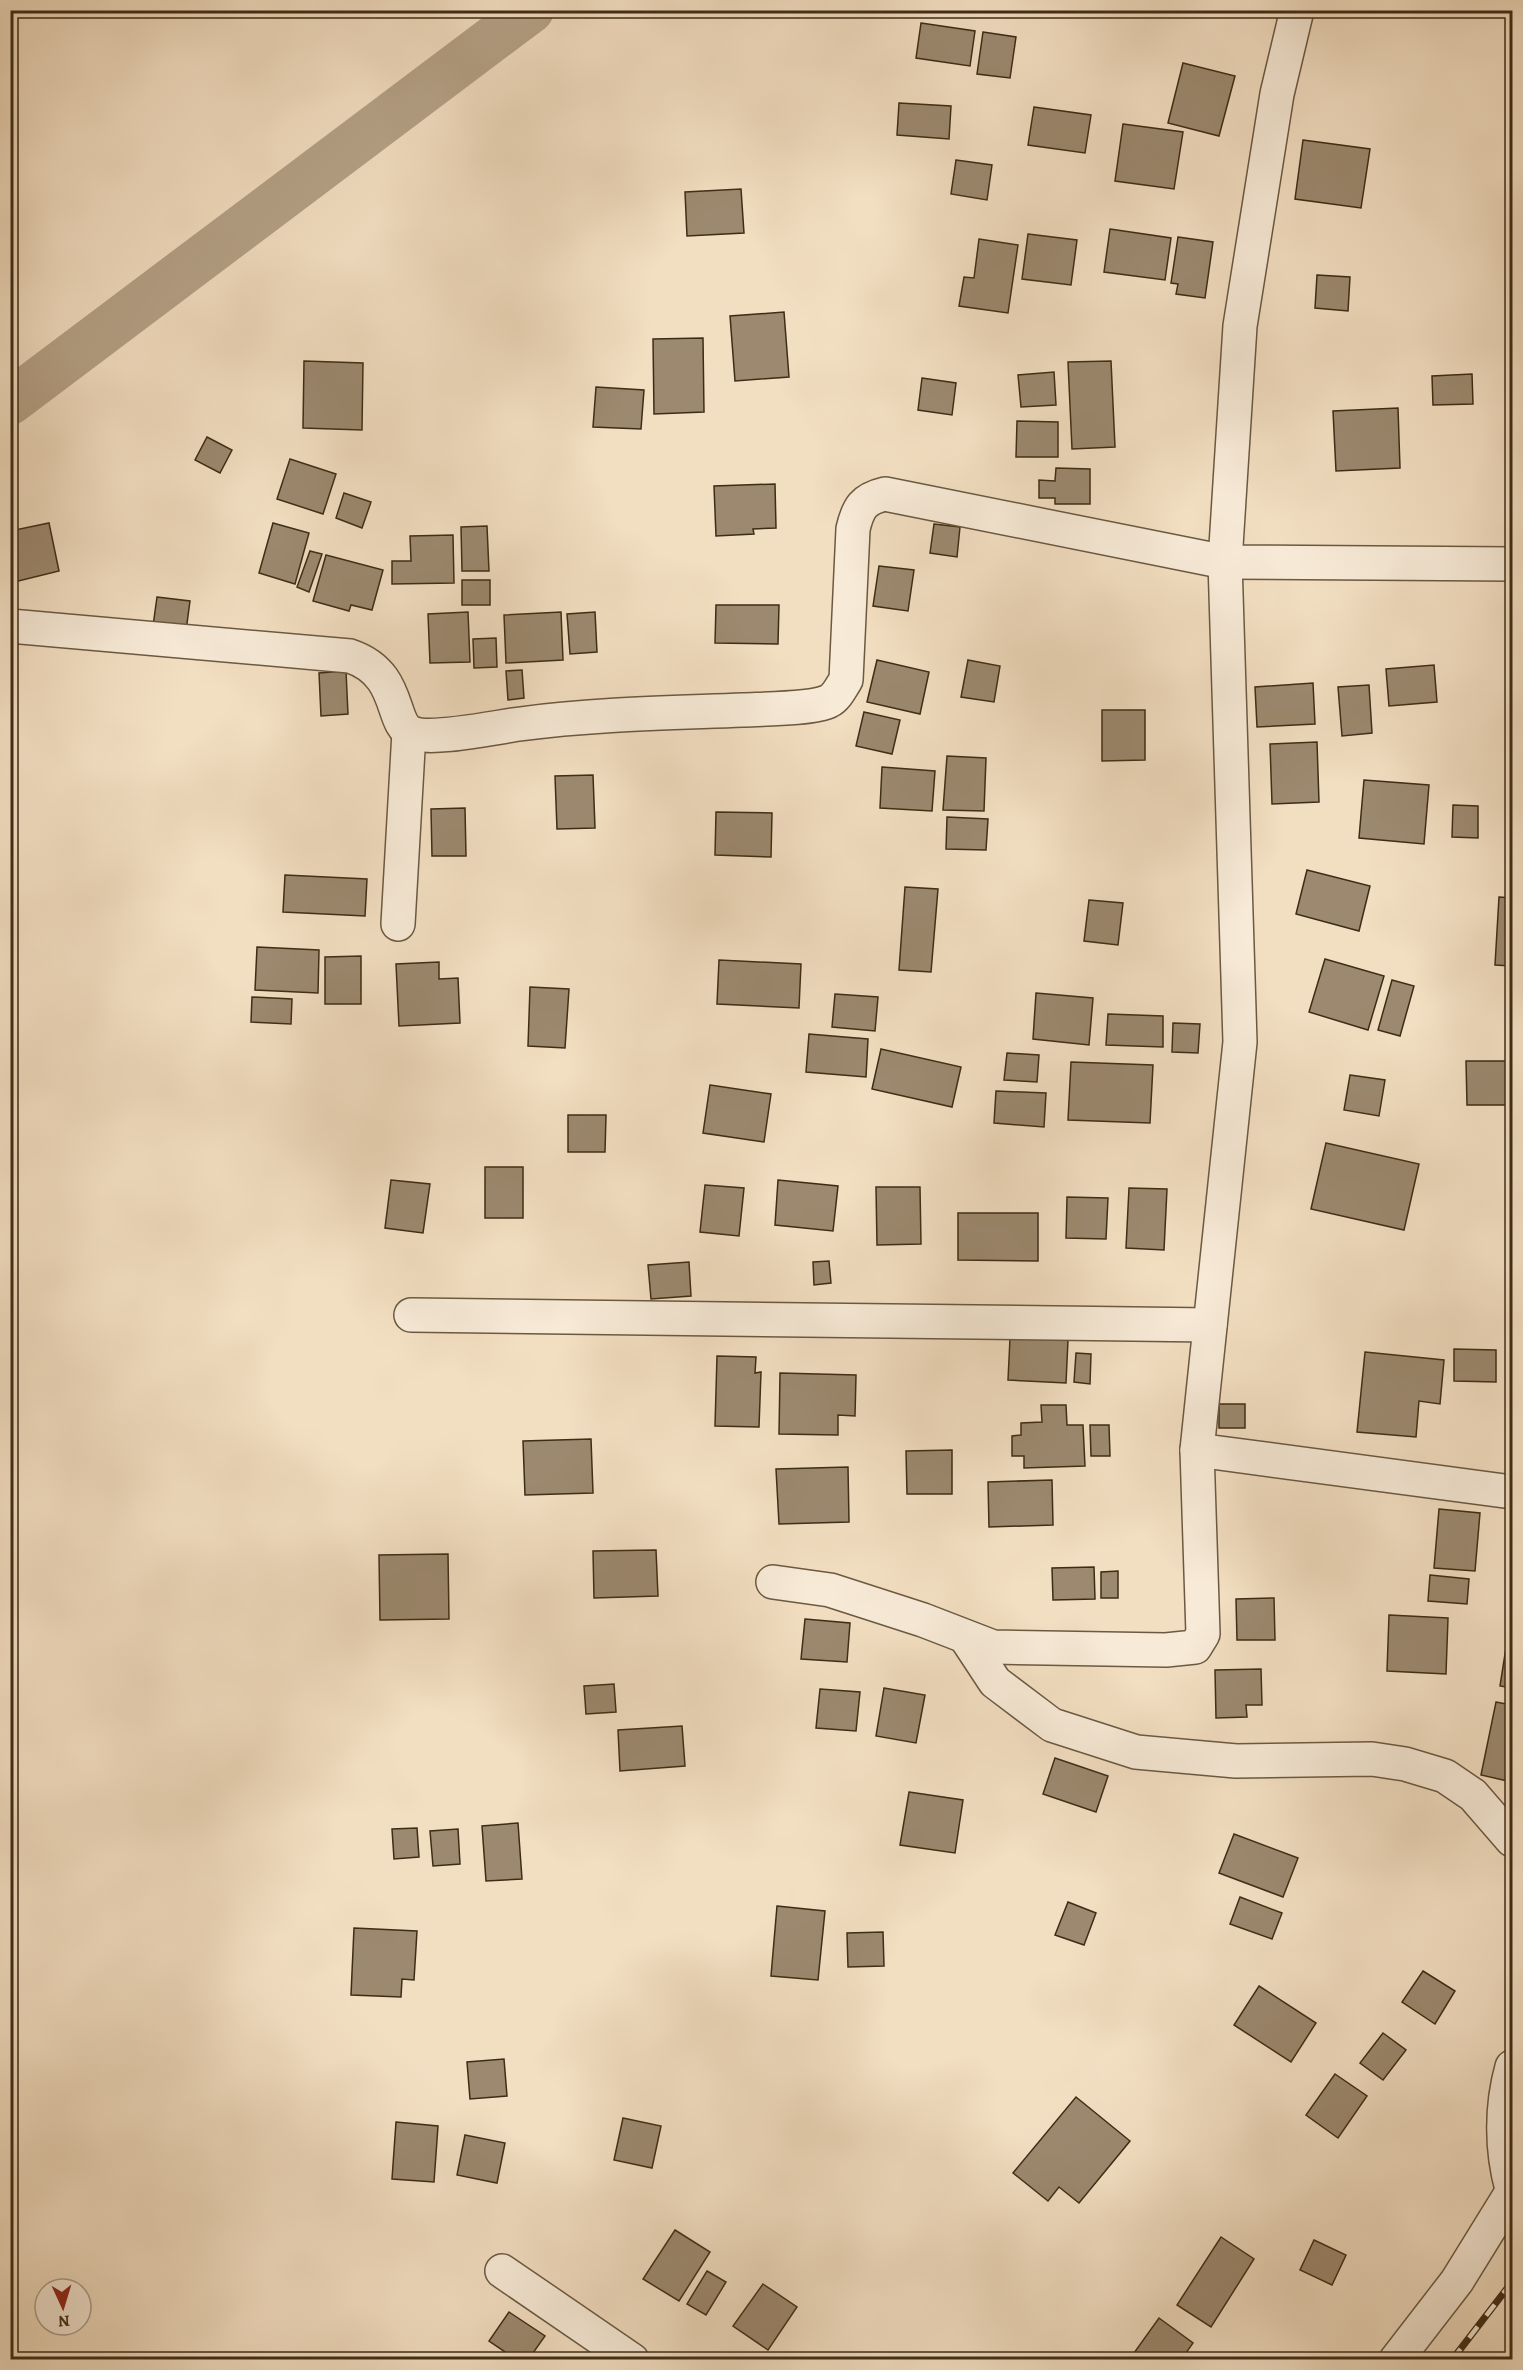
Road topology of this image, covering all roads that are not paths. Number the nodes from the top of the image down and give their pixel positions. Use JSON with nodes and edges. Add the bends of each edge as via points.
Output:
{"nodes":[{"id":1,"x":1297,"y":10,"type":"edge"},
{"id":2,"x":1225,"y":562,"type":"junction"},
{"id":3,"x":1512,"y":564,"type":"edge"},
{"id":4,"x":10,"y":626,"type":"edge"},
{"id":5,"x":409,"y":732,"type":"junction"},
{"id":6,"x":398,"y":924,"type":"dead end"},
{"id":7,"x":411,"y":1315,"type":"dead end"},
{"id":8,"x":1210,"y":1325,"type":"junction"},
{"id":9,"x":1197,"y":1450,"type":"junction"},
{"id":10,"x":1512,"y":1492,"type":"edge"},
{"id":11,"x":773,"y":1582,"type":"dead end"},
{"id":12,"x":966,"y":1638,"type":"junction"},
{"id":13,"x":1512,"y":1840,"type":"edge"},
{"id":14,"x":1512,"y":2067,"type":"edge"},
{"id":15,"x":1512,"y":2190,"type":"edge"},
{"id":16,"x":502,"y":2271,"type":"dead end"},
{"id":17,"x":632,"y":2360,"type":"edge"},
{"id":18,"x":1396,"y":2360,"type":"edge"}],
"edges":[{"from":1,"to":2,"type":"street","via":[[1277,94],[1240,326]]},
{"from":2,"to":3,"type":"street"},
{"from":2,"to":5,"type":"street","via":[[885,494],[872,497],[857,512],[846,680],[829,701],[761,709],[558,719],[432,735]]},
{"from":2,"to":8,"type":"street","via":[[1240,1041]]},
{"from":4,"to":5,"type":"street","via":[[350,656],[366,662],[381,675],[391,691],[402,726]]},
{"from":5,"to":6,"type":"street"},
{"from":7,"to":8,"type":"street"},
{"from":8,"to":9,"type":"street"},
{"from":9,"to":10,"type":"street"},
{"from":9,"to":12,"type":"street","via":[[1204,1622],[1203,1634],[1195,1647],[1014,1649]]},
{"from":11,"to":12,"type":"street","via":[[830,1590]]},
{"from":12,"to":13,"type":"street","via":[[995,1682],[1052,1725],[1136,1752],[1236,1761],[1372,1759],[1405,1764],[1444,1776],[1473,1795]]},
{"from":14,"to":15,"type":"street","via":[[1505,2093],[1506,2165]]},
{"from":15,"to":18,"type":"street","via":[[1457,2281]]},
{"from":16,"to":17,"type":"street"}]}
